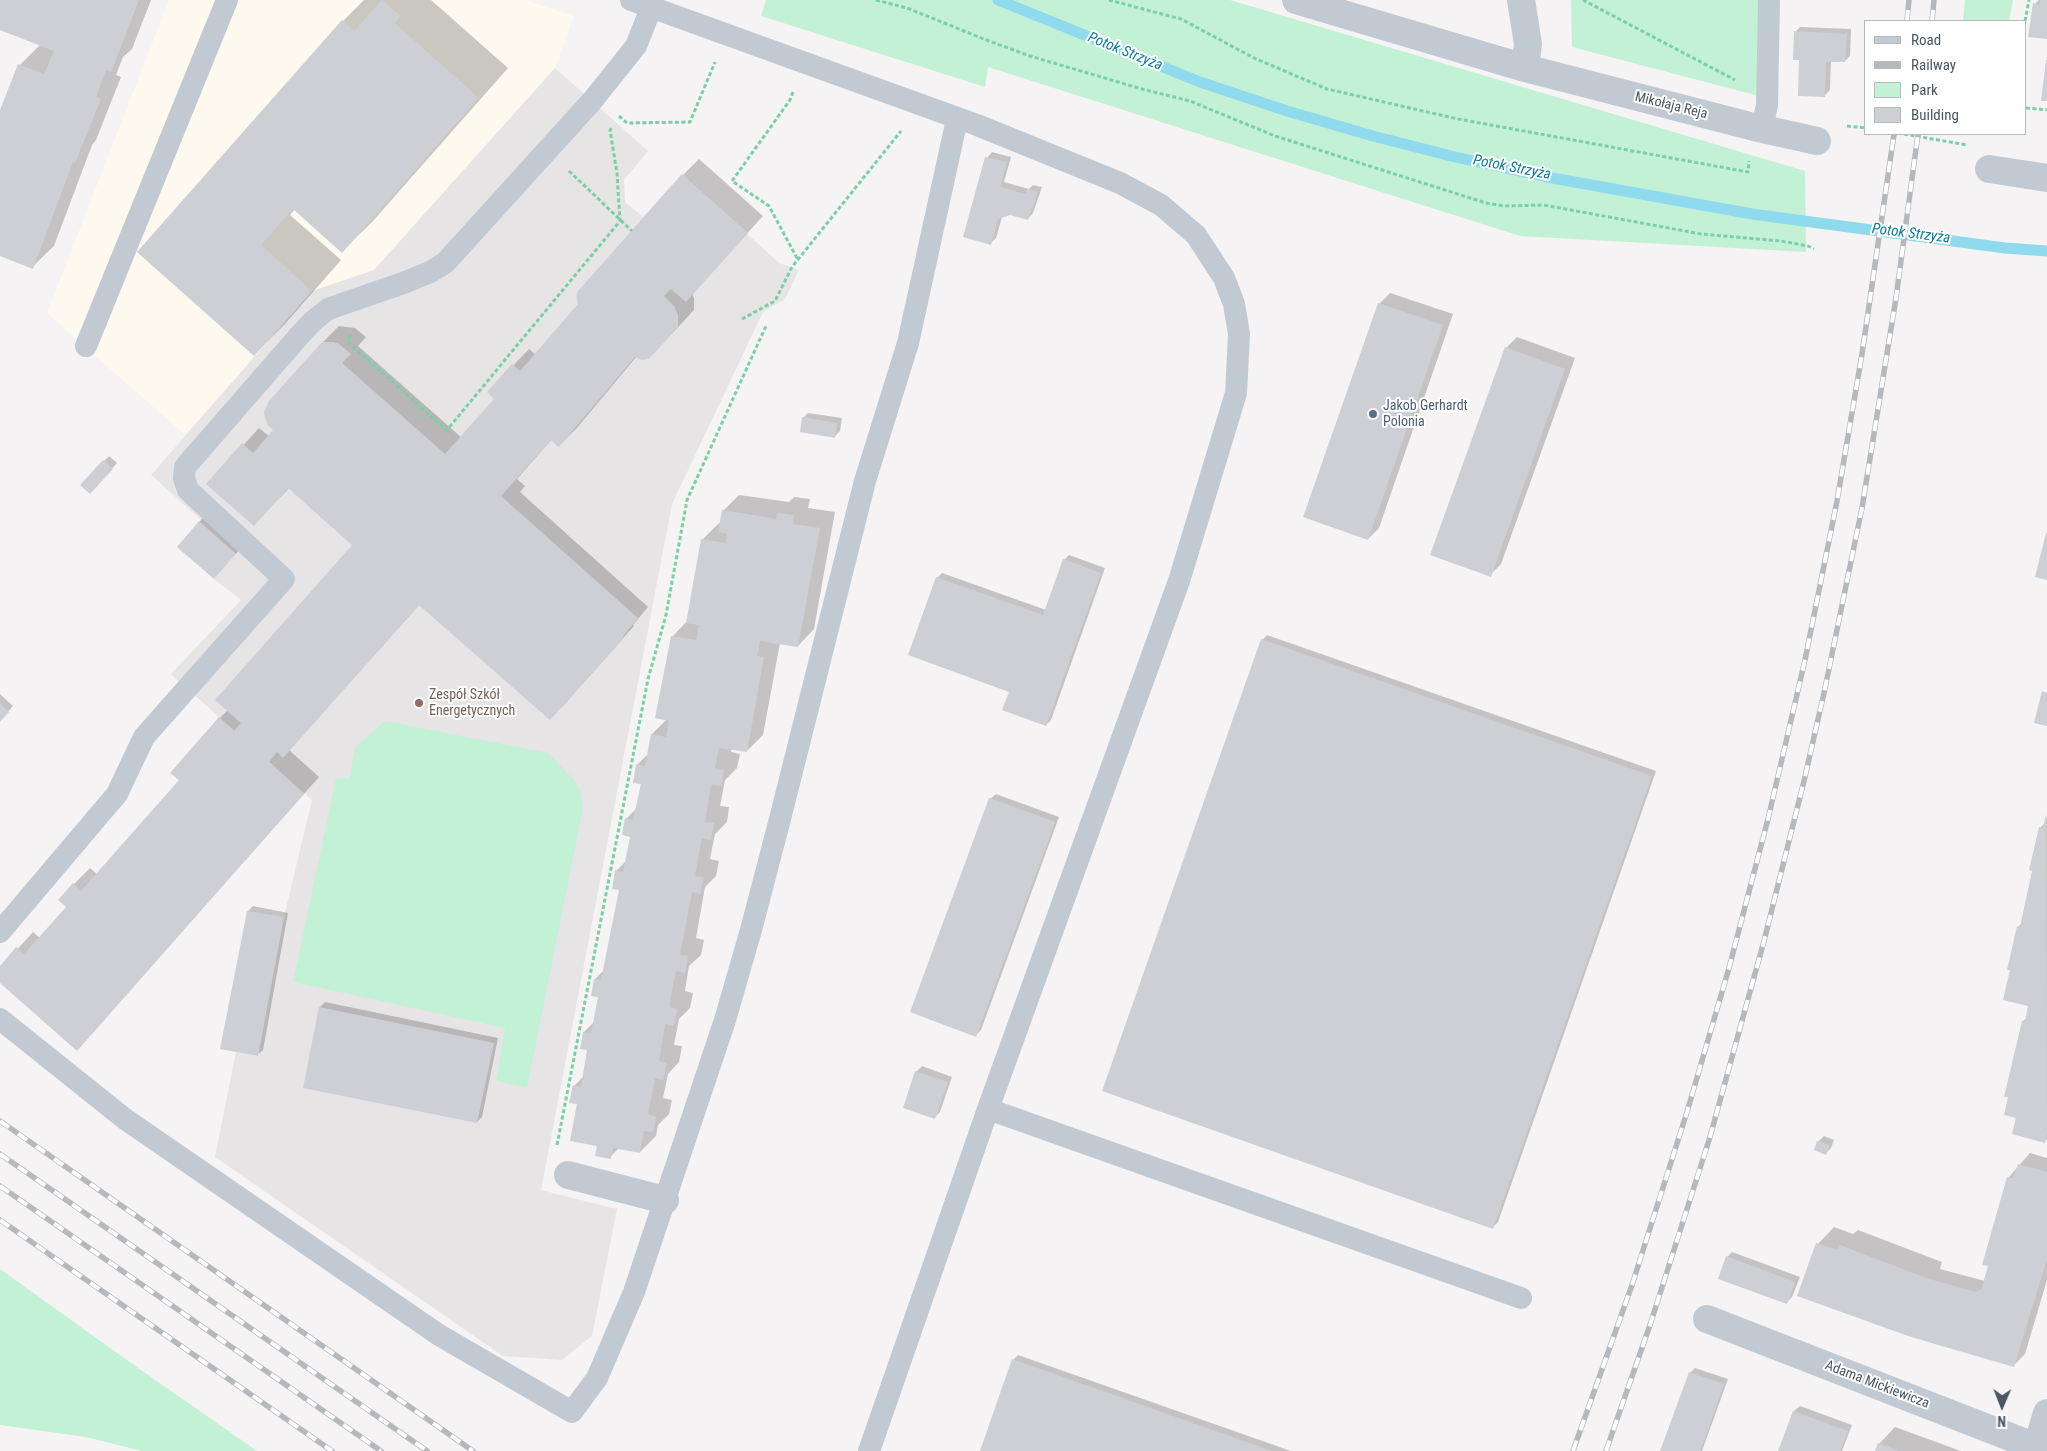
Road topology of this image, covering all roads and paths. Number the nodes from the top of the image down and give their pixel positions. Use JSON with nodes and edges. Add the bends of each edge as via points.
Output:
{"nodes":[{"id":1,"x":227,"y":0,"type":"edge"},
{"id":2,"x":876,"y":0,"type":"edge"},
{"id":3,"x":1109,"y":0,"type":"edge"},
{"id":4,"x":1296,"y":0,"type":"edge"},
{"id":5,"x":1521,"y":0,"type":"edge"},
{"id":6,"x":1583,"y":0,"type":"edge"},
{"id":7,"x":1768,"y":0,"type":"edge"},
{"id":8,"x":2029,"y":0,"type":"edge"},
{"id":9,"x":641,"y":4,"type":"edge"},
{"id":10,"x":2026,"y":20,"type":"edge"},
{"id":11,"x":725,"y":35,"type":"junction"},
{"id":12,"x":804,"y":62,"type":"junction"},
{"id":13,"x":1526,"y":68,"type":"junction"},
{"id":14,"x":596,"y":95,"type":"junction"},
{"id":15,"x":1767,"y":97,"type":"junction"},
{"id":16,"x":911,"y":102,"type":"junction"},
{"id":17,"x":2027,"y":108,"type":"edge"},
{"id":18,"x":2047,"y":110,"type":"edge"},
{"id":19,"x":620,"y":117,"type":"junction"},
{"id":20,"x":958,"y":119,"type":"junction"},
{"id":21,"x":1758,"y":128,"type":"junction"},
{"id":22,"x":1910,"y":135,"type":"edge"},
{"id":23,"x":1817,"y":141,"type":"dead end"},
{"id":24,"x":547,"y":149,"type":"junction"},
{"id":25,"x":1990,"y":170,"type":"joint"},
{"id":26,"x":2047,"y":178,"type":"edge"},
{"id":27,"x":620,"y":221,"type":"junction"},
{"id":28,"x":632,"y":231,"type":"dead end"},
{"id":29,"x":1814,"y":249,"type":"dead end"},
{"id":30,"x":798,"y":260,"type":"junction"},
{"id":31,"x":354,"y":300,"type":"junction"},
{"id":32,"x":742,"y":320,"type":"dead end"},
{"id":33,"x":766,"y":326,"type":"dead end"},
{"id":34,"x":86,"y":346,"type":"dead end"},
{"id":35,"x":0,"y":932,"type":"edge"},
{"id":36,"x":0,"y":1020,"type":"edge"},
{"id":37,"x":988,"y":1109,"type":"junction"},
{"id":38,"x":568,"y":1175,"type":"joint"},
{"id":39,"x":665,"y":1200,"type":"junction"},
{"id":40,"x":1521,"y":1298,"type":"dead end"},
{"id":41,"x":1707,"y":1319,"type":"dead end"},
{"id":42,"x":2047,"y":1413,"type":"edge"},
{"id":43,"x":2042,"y":1449,"type":"edge"},
{"id":44,"x":869,"y":1451,"type":"edge"}],
"edges":[{"from":1,"to":34,"type":"lane"},
{"from":2,"to":29,"type":"path","via":[[907,8],[1030,56],[1190,101],[1275,136],[1486,203],[1544,205],[1701,234],[1781,241]]},
{"from":3,"to":21,"type":"path","via":[[1181,20],[1254,58],[1327,89],[1458,119],[1748,172]]},
{"from":4,"to":13,"type":"street","name":"Mikołaja Reja"},
{"from":5,"to":13,"type":"street","via":[[1528,44]]},
{"from":6,"to":15,"type":"path"},
{"from":7,"to":15,"type":"lane"},
{"from":8,"to":10,"type":"path"},
{"from":9,"to":11,"type":"lane"},
{"from":9,"to":14,"type":"lane","via":[[636,46]]},
{"from":11,"to":12,"type":"lane"},
{"from":11,"to":19,"type":"path","via":[[690,122],[627,123]]},
{"from":12,"to":16,"type":"lane"},
{"from":12,"to":30,"type":"path","via":[[790,100],[732,181],[769,206]]},
{"from":13,"to":21,"type":"street","name":"Mikołaja Reja"},
{"from":14,"to":19,"type":"path"},
{"from":14,"to":24,"type":"lane"},
{"from":15,"to":21,"type":"lane"},
{"from":16,"to":20,"type":"lane"},
{"from":16,"to":30,"type":"path","via":[[902,129]]},
{"from":17,"to":18,"type":"path"},
{"from":19,"to":27,"type":"path","via":[[610,130]]},
{"from":20,"to":37,"type":"lane","via":[[1120,183],[1161,205],[1196,235],[1224,278],[1240,334],[1236,393],[1179,581]]},
{"from":20,"to":39,"type":"lane","via":[[908,343],[865,481],[751,930],[725,1020]]},
{"from":21,"to":23,"type":"street","name":"Mikołaja Reja"},
{"from":22,"to":25,"type":"path","via":[[1968,145]]},
{"from":24,"to":27,"type":"path"},
{"from":24,"to":31,"type":"lane","via":[[445,263],[422,276]]},
{"from":25,"to":26,"type":"street"},
{"from":27,"to":28,"type":"path"},
{"from":27,"to":31,"type":"path","via":[[447,430],[349,344]]},
{"from":30,"to":32,"type":"path","via":[[775,300]]},
{"from":31,"to":35,"type":"lane","via":[[328,309],[313,321],[185,467],[188,490],[284,579],[144,737],[117,794]]},
{"from":33,"to":38,"type":"path","via":[[687,500],[666,615],[646,689],[551,1173]]},
{"from":36,"to":39,"type":"lane","via":[[125,1118],[439,1335],[572,1412],[597,1378],[634,1292]]},
{"from":37,"to":40,"type":"lane"},
{"from":37,"to":44,"type":"lane"},
{"from":38,"to":39,"type":"street"},
{"from":41,"to":43,"type":"street","name":"Adama Mickiewicza"},
{"from":42,"to":43,"type":"street"}]}
